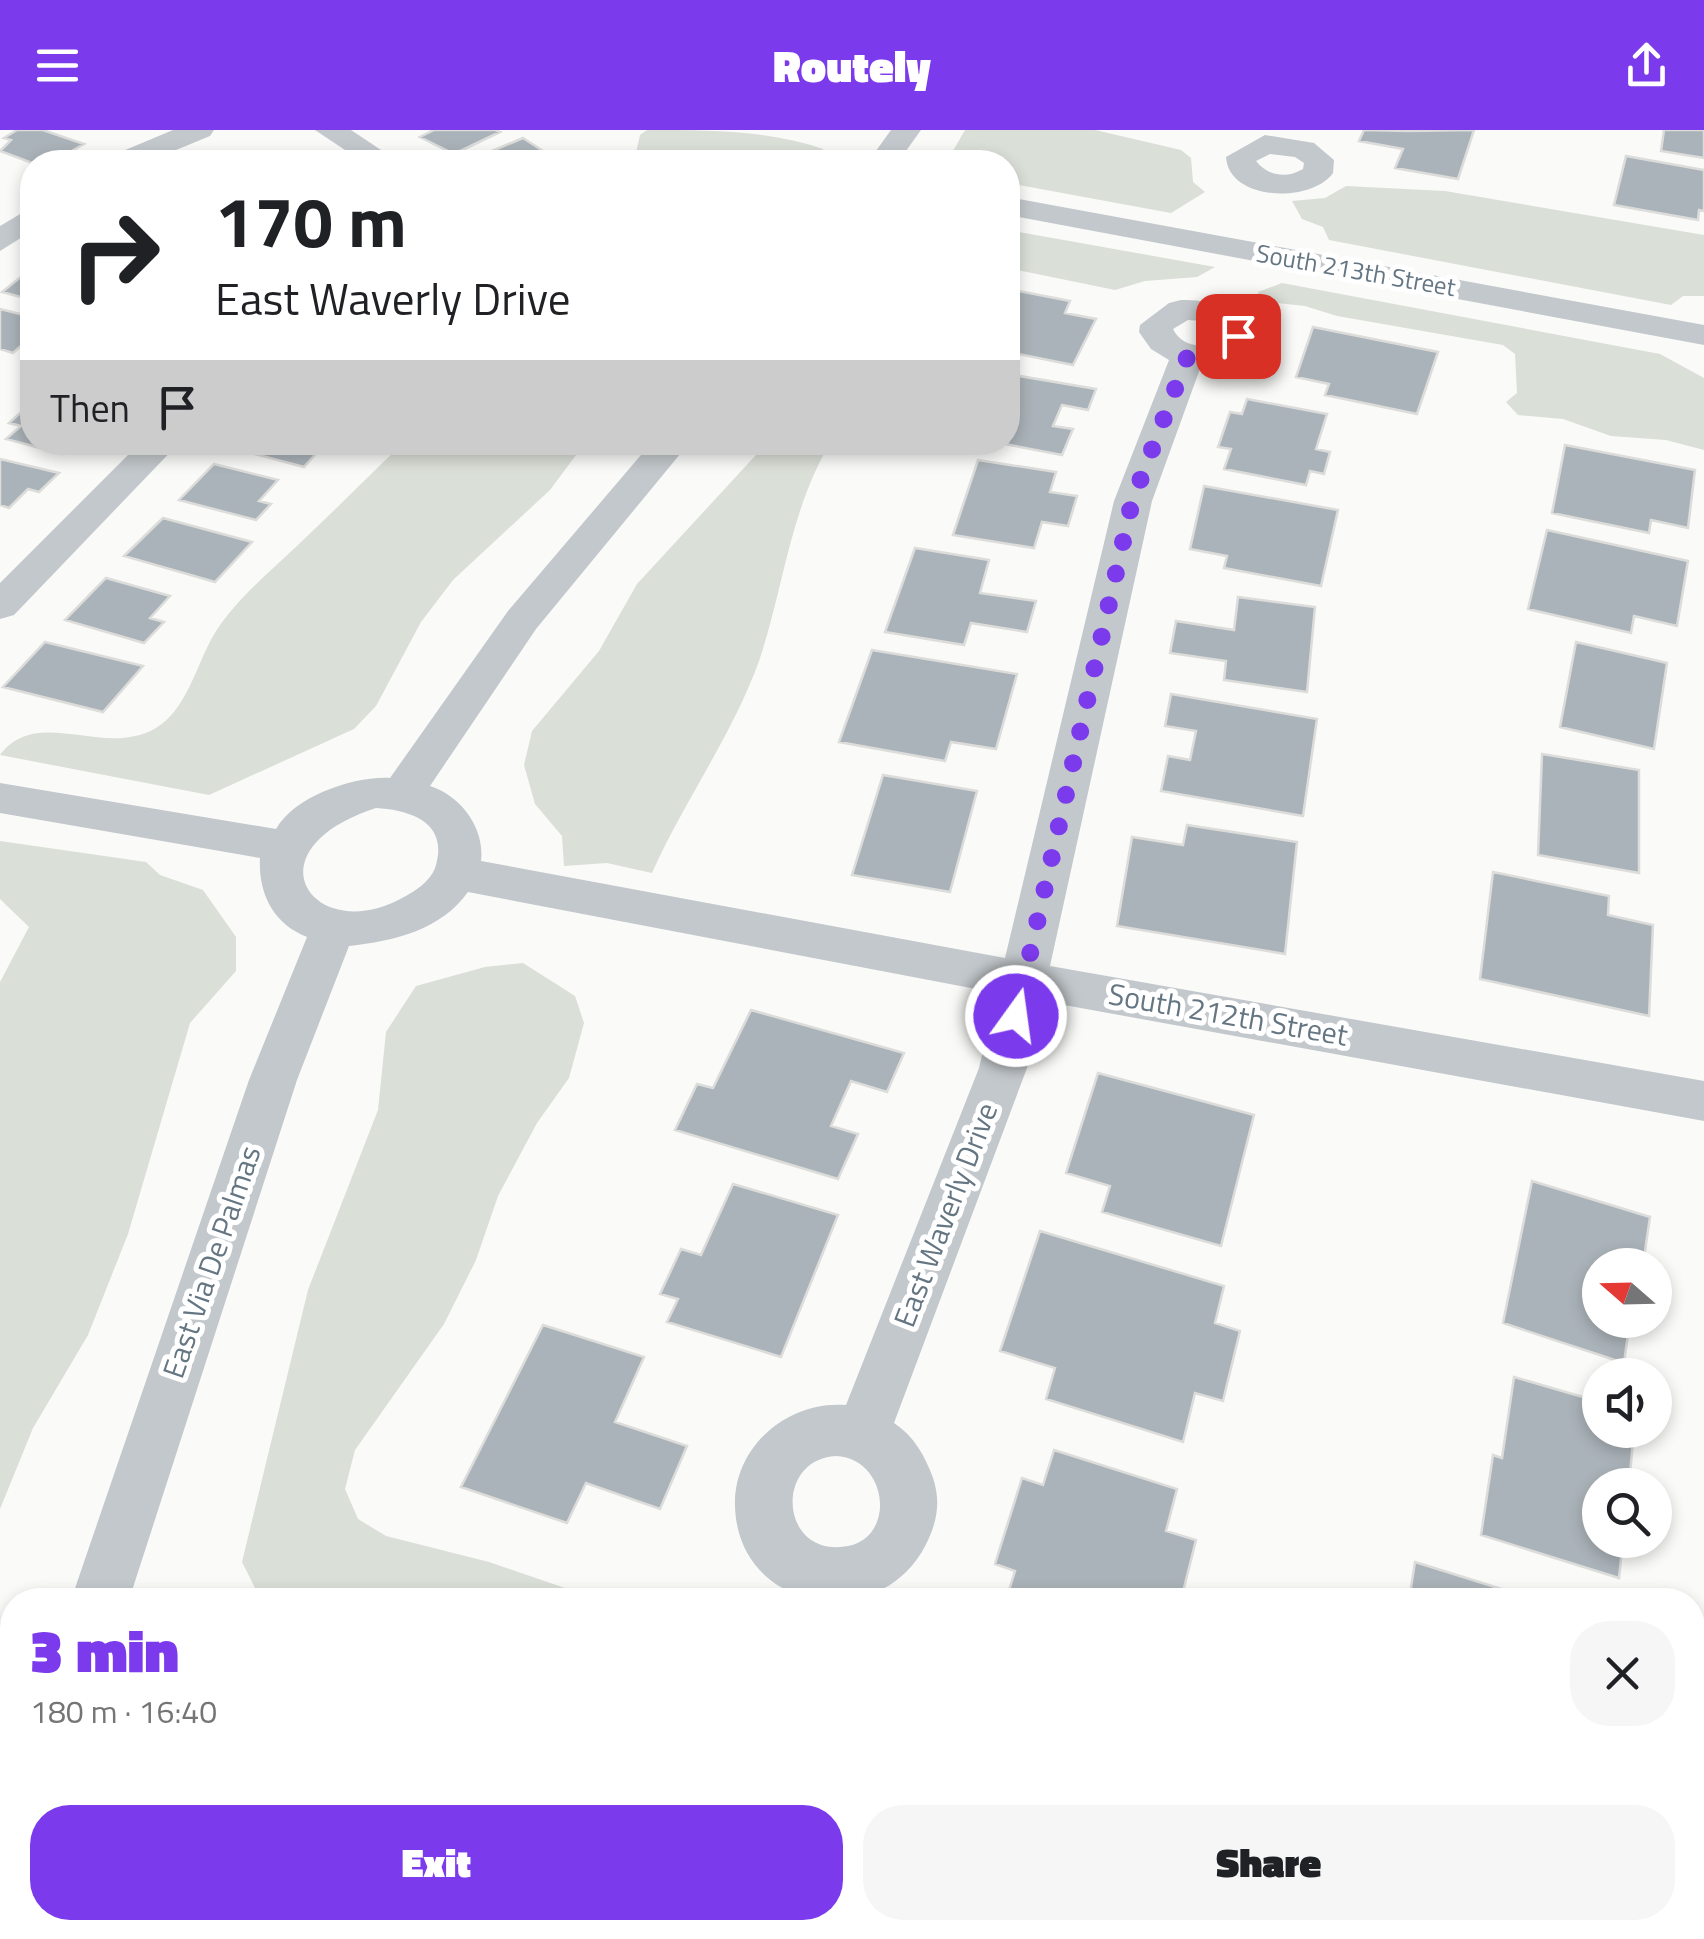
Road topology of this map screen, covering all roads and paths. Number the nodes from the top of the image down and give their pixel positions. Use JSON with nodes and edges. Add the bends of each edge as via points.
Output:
{"nodes":[{"id":1,"x":199,"y":130,"type":"edge"},
{"id":2,"x":330,"y":130,"type":"edge"},
{"id":3,"x":151,"y":150,"type":"edge"},
{"id":4,"x":364,"y":150,"type":"edge"},
{"id":5,"x":1020,"y":208,"type":"edge"},
{"id":6,"x":1704,"y":335,"type":"edge"},
{"id":7,"x":1188,"y":355,"type":"dead end"},
{"id":8,"x":149,"y":455,"type":"edge"},
{"id":9,"x":661,"y":455,"type":"edge"},
{"id":10,"x":0,"y":606,"type":"edge"},
{"id":11,"x":402,"y":794,"type":"junction"},
{"id":12,"x":0,"y":798,"type":"edge"},
{"id":13,"x":284,"y":846,"type":"junction"},
{"id":14,"x":457,"y":873,"type":"junction"},
{"id":15,"x":334,"y":927,"type":"junction"},
{"id":16,"x":1026,"y":978,"type":"junction"},
{"id":17,"x":1704,"y":1101,"type":"edge"},
{"id":18,"x":862,"y":1435,"type":"dead end"},
{"id":19,"x":104,"y":1588,"type":"edge"}],
"edges":[{"from":1,"to":3,"type":"street"},
{"from":2,"to":4,"type":"street"},
{"from":5,"to":6,"type":"street","name":"South 213th Street"},
{"from":7,"to":16,"type":"street","name":"East Waverly Drive","via":[[1132,502]]},
{"from":8,"to":10,"type":"street"},
{"from":9,"to":11,"type":"street","via":[[522,620]]},
{"from":11,"to":13,"type":"street","via":[[375,793],[322,808]]},
{"from":11,"to":14,"type":"street","via":[[436,808],[458,832]]},
{"from":12,"to":13,"type":"street"},
{"from":13,"to":15,"type":"street","via":[[279,886],[290,904]]},
{"from":14,"to":15,"type":"street","via":[[407,917]]},
{"from":14,"to":16,"type":"street","name":"South 212th Street"},
{"from":15,"to":19,"type":"street","name":"East Via De Palmas","via":[[273,1080]]},
{"from":16,"to":17,"type":"street","name":"South 212th Street"},
{"from":16,"to":18,"type":"street","name":"East Waverly Drive","via":[[1002,1068]]}]}
